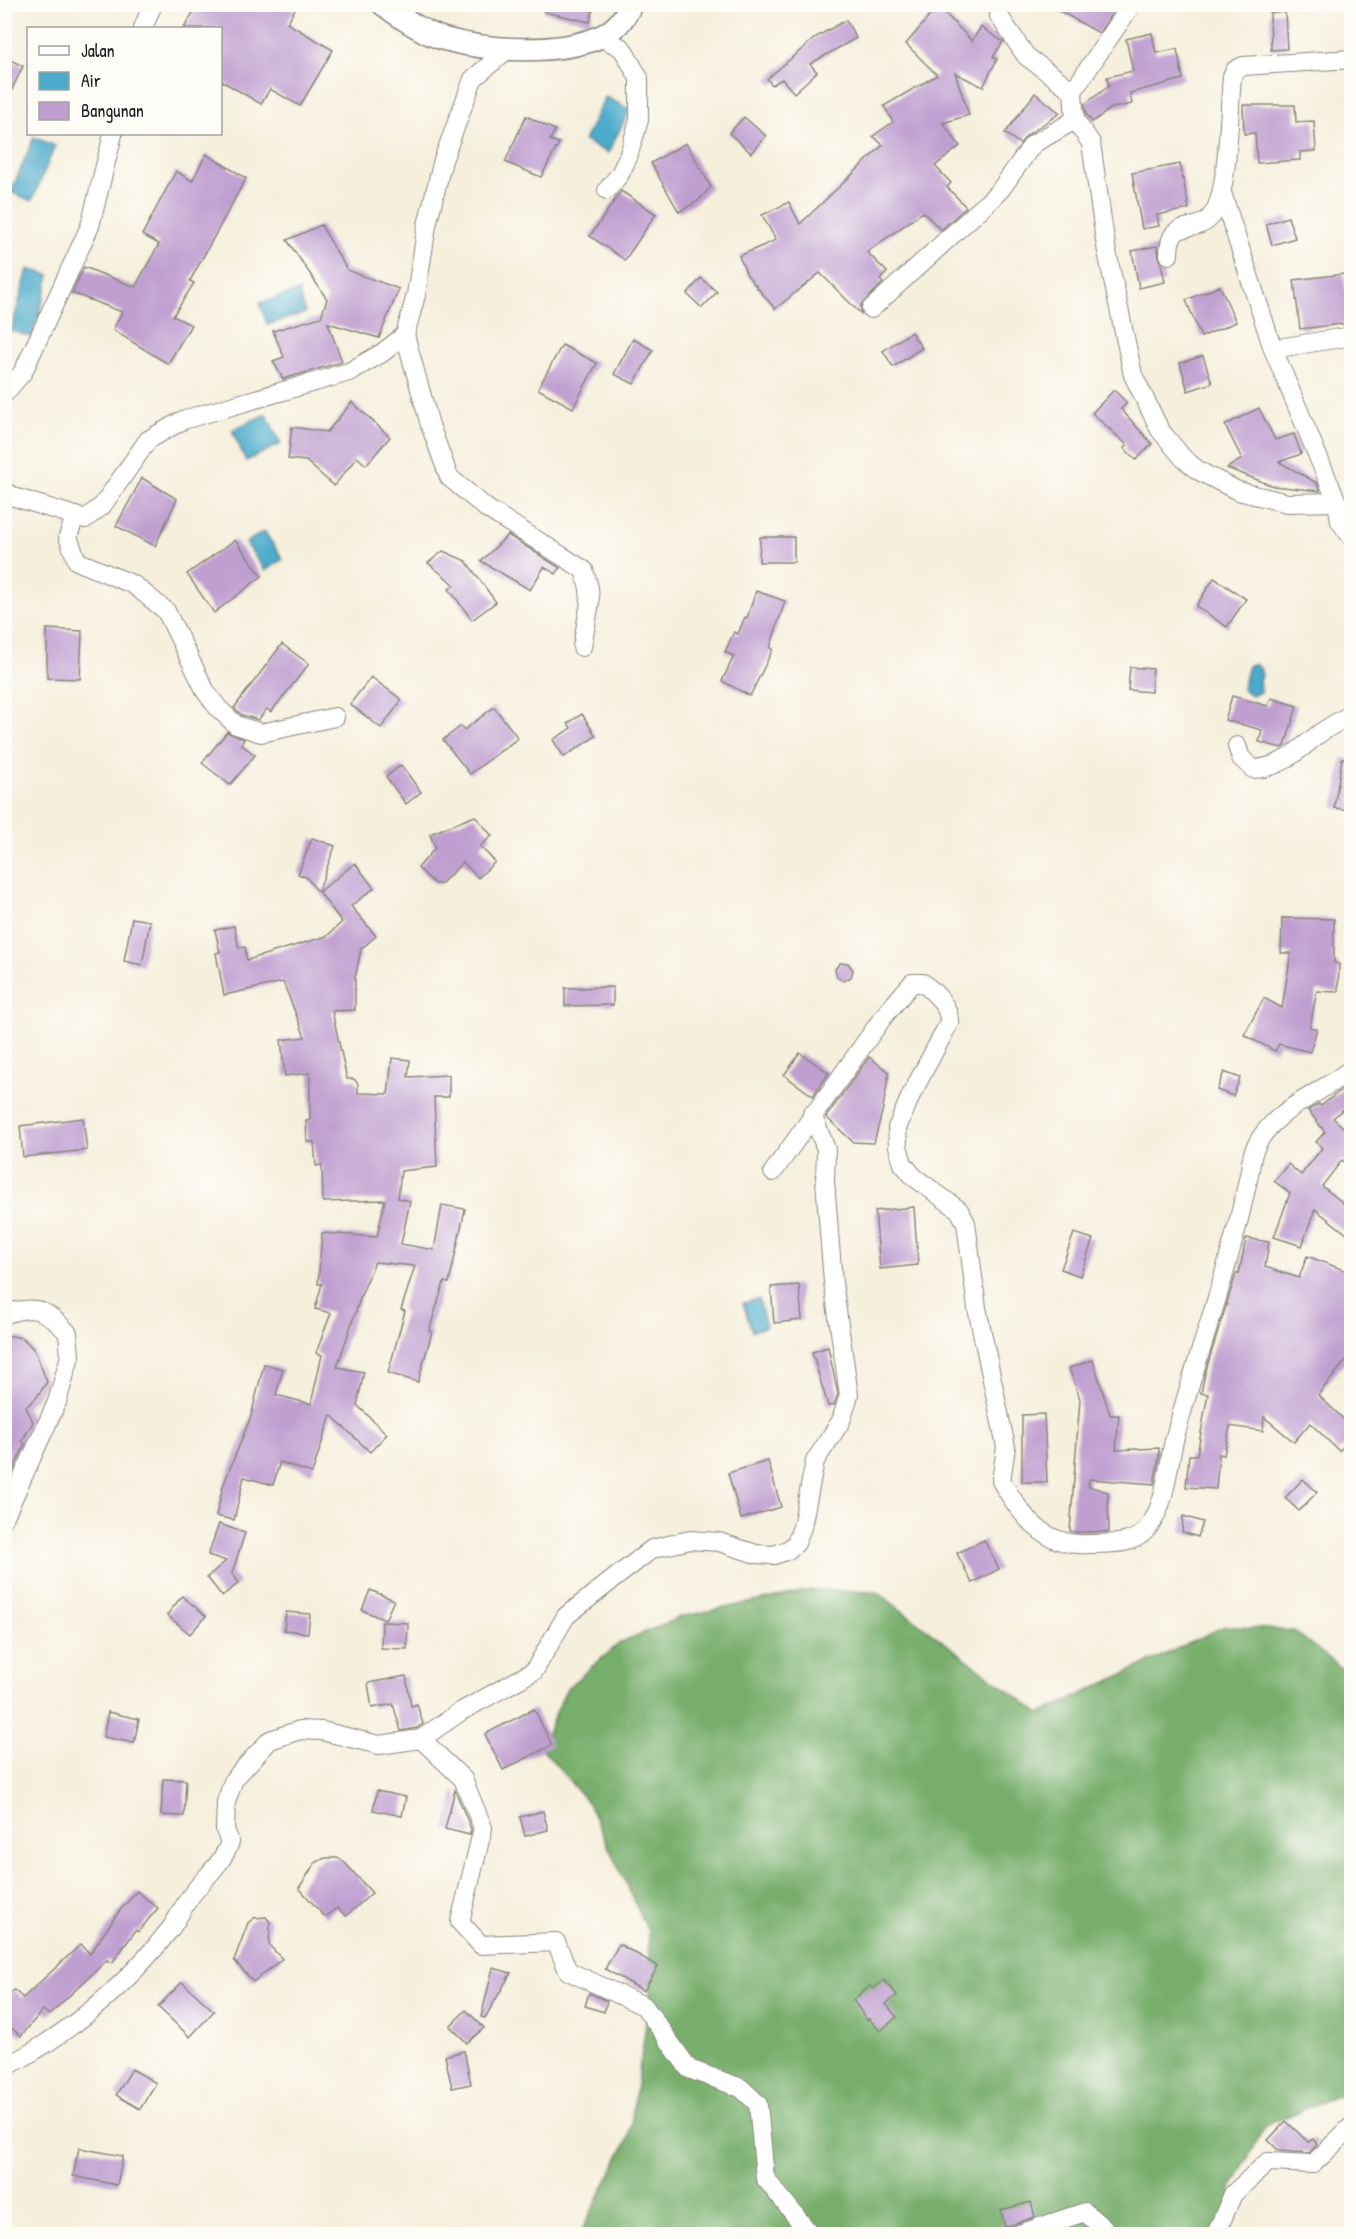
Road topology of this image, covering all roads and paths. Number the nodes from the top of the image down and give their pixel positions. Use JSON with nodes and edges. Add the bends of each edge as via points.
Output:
{"nodes":[{"id":1,"x":153,"y":4,"type":"edge"},
{"id":2,"x":383,"y":4,"type":"edge"},
{"id":3,"x":631,"y":4,"type":"edge"},
{"id":4,"x":1132,"y":4,"type":"edge"},
{"id":5,"x":999,"y":16,"type":"dead end"},
{"id":6,"x":142,"y":27,"type":"edge"},
{"id":7,"x":600,"y":37,"type":"junction"},
{"id":8,"x":509,"y":48,"type":"junction"},
{"id":9,"x":1352,"y":59,"type":"edge"},
{"id":10,"x":1073,"y":91,"type":"junction"},
{"id":11,"x":1075,"y":120,"type":"junction"},
{"id":12,"x":113,"y":135,"type":"edge"},
{"id":13,"x":607,"y":190,"type":"dead end"},
{"id":14,"x":1222,"y":193,"type":"junction"},
{"id":15,"x":1168,"y":255,"type":"dead end"},
{"id":16,"x":871,"y":309,"type":"dead end"},
{"id":17,"x":405,"y":335,"type":"junction"},
{"id":18,"x":1352,"y":336,"type":"edge"},
{"id":19,"x":1273,"y":349,"type":"junction"},
{"id":20,"x":4,"y":394,"type":"edge"},
{"id":21,"x":4,"y":491,"type":"edge"},
{"id":22,"x":1337,"y":502,"type":"junction"},
{"id":23,"x":75,"y":516,"type":"junction"},
{"id":24,"x":1352,"y":538,"type":"edge"},
{"id":25,"x":582,"y":646,"type":"dead end"},
{"id":26,"x":1352,"y":714,"type":"edge"},
{"id":27,"x":335,"y":717,"type":"dead end"},
{"id":28,"x":1237,"y":746,"type":"dead end"},
{"id":29,"x":1350,"y":1070,"type":"edge"},
{"id":30,"x":813,"y":1114,"type":"junction"},
{"id":31,"x":773,"y":1172,"type":"dead end"},
{"id":32,"x":4,"y":1315,"type":"edge"},
{"id":33,"x":4,"y":1518,"type":"edge"},
{"id":34,"x":421,"y":1739,"type":"junction"},
{"id":35,"x":4,"y":2068,"type":"edge"},
{"id":36,"x":1352,"y":2126,"type":"edge"},
{"id":37,"x":810,"y":2235,"type":"edge"},
{"id":38,"x":1019,"y":2235,"type":"edge"},
{"id":39,"x":1105,"y":2235,"type":"edge"},
{"id":40,"x":1216,"y":2235,"type":"edge"}],
"edges":[{"from":1,"to":6,"type":"street"},
{"from":2,"to":8,"type":"street","via":[[442,39]]},
{"from":3,"to":7,"type":"street","via":[[613,29]]},
{"from":4,"to":10,"type":"street"},
{"from":5,"to":10,"type":"street","via":[[1026,56]]},
{"from":7,"to":8,"type":"street","via":[[554,48]]},
{"from":7,"to":13,"type":"street","via":[[622,48],[639,78],[639,120],[628,157]]},
{"from":8,"to":17,"type":"street","via":[[473,79],[443,160]]},
{"from":9,"to":14,"type":"street","via":[[1243,66],[1235,70]]},
{"from":10,"to":11,"type":"street"},
{"from":11,"to":16,"type":"street","via":[[1033,144],[1001,189]]},
{"from":11,"to":22,"type":"street","via":[[1091,143],[1106,247],[1133,375],[1160,430],[1199,471],[1238,491],[1287,503]]},
{"from":12,"to":20,"type":"street","via":[[90,226],[23,372]]},
{"from":14,"to":15,"type":"street","via":[[1214,213],[1203,223],[1175,231],[1169,239]]},
{"from":14,"to":19,"type":"street"},
{"from":17,"to":23,"type":"street","via":[[349,372],[183,420],[148,440],[102,506],[85,519]]},
{"from":17,"to":25,"type":"street","via":[[449,477],[486,508],[584,570],[590,602]]},
{"from":18,"to":19,"type":"street"},
{"from":19,"to":22,"type":"street"},
{"from":21,"to":23,"type":"street"},
{"from":22,"to":24,"type":"street","via":[[1340,521]]},
{"from":23,"to":27,"type":"street","via":[[68,537],[77,561],[134,585],[166,611],[206,692],[236,725],[261,733]]},
{"from":26,"to":28,"type":"street","via":[[1317,735],[1284,762],[1263,769],[1253,770],[1241,758]]},
{"from":29,"to":30,"type":"street","via":[[1294,1104],[1255,1148],[1233,1242],[1181,1415],[1158,1510],[1144,1532],[1122,1543],[1073,1546],[1043,1534],[1025,1517],[1001,1480],[1006,1447],[977,1308],[966,1223],[959,1210],[914,1177],[903,1164],[898,1146],[897,1128],[949,1023],[946,1007],[932,990],[923,983],[912,984]]},
{"from":30,"to":31,"type":"street"},
{"from":30,"to":34,"type":"street","via":[[826,1149],[833,1282],[849,1395],[841,1421],[815,1461],[796,1543],[774,1555],[756,1554],[719,1542],[690,1540],[652,1549],[566,1616],[534,1671],[460,1712]]},
{"from":32,"to":33,"type":"street","via":[[29,1307],[43,1312],[68,1333],[70,1356],[57,1402]]},
{"from":34,"to":35,"type":"street","via":[[379,1745],[322,1731],[300,1730],[270,1740],[234,1779],[226,1802],[225,1830],[230,1842],[226,1855],[192,1894],[172,1926],[130,1976],[75,2024]]},
{"from":34,"to":37,"type":"street","via":[[463,1779],[483,1828],[460,1922],[481,1945],[556,1942],[568,1971],[644,2006],[689,2068],[741,2088],[758,2104],[765,2178]]},
{"from":36,"to":40,"type":"street","via":[[1313,2164],[1268,2162],[1233,2194]]},
{"from":38,"to":39,"type":"street","via":[[1085,2212],[1104,2229]]}]}
